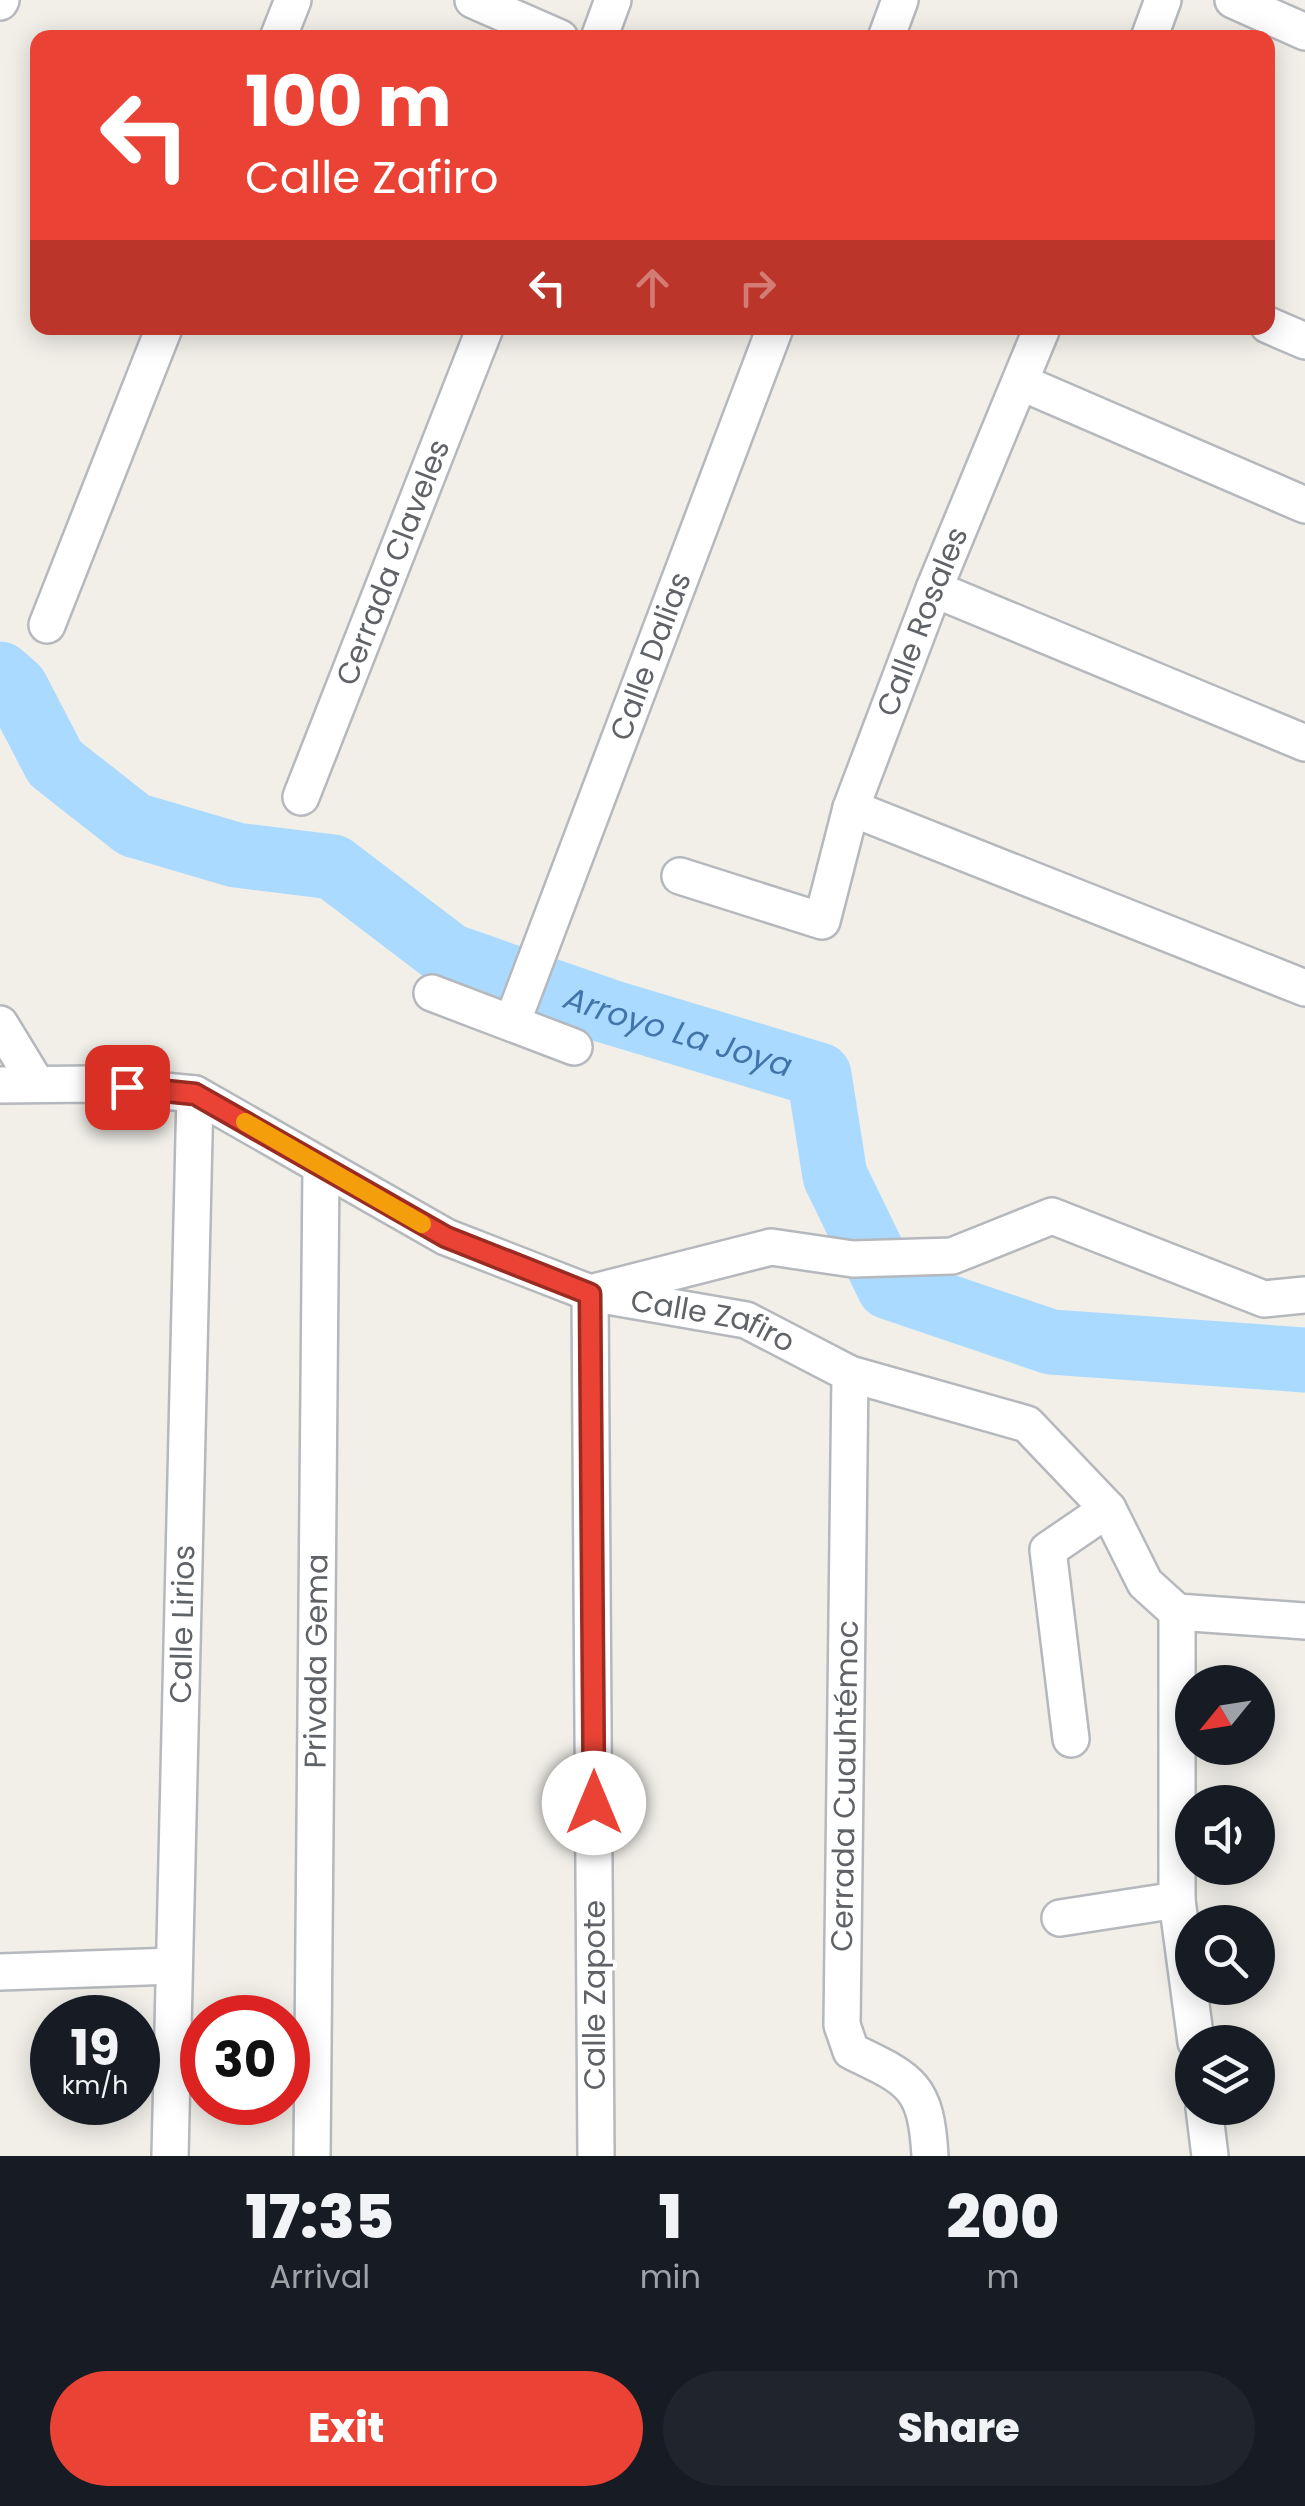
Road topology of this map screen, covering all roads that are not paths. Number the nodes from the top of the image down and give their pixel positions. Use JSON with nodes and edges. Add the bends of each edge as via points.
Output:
{"nodes":[{"id":1,"x":293,"y":0,"type":"edge"},
{"id":2,"x":472,"y":0,"type":"edge"},
{"id":3,"x":613,"y":0,"type":"edge"},
{"id":4,"x":900,"y":0,"type":"edge"},
{"id":5,"x":1163,"y":0,"type":"edge"},
{"id":6,"x":1232,"y":0,"type":"edge"},
{"id":7,"x":281,"y":30,"type":"edge"},
{"id":8,"x":541,"y":30,"type":"edge"},
{"id":9,"x":602,"y":30,"type":"edge"},
{"id":10,"x":889,"y":30,"type":"edge"},
{"id":11,"x":1152,"y":30,"type":"edge"},
{"id":12,"x":1305,"y":32,"type":"edge"},
{"id":13,"x":1275,"y":327,"type":"edge"},
{"id":14,"x":161,"y":335,"type":"edge"},
{"id":15,"x":482,"y":335,"type":"edge"},
{"id":16,"x":772,"y":335,"type":"edge"},
{"id":17,"x":1039,"y":335,"type":"edge"},
{"id":18,"x":1305,"y":341,"type":"edge"},
{"id":19,"x":1020,"y":382,"type":"junction"},
{"id":20,"x":1305,"y":505,"type":"edge"},
{"id":21,"x":934,"y":589,"type":"junction"},
{"id":22,"x":47,"y":625,"type":"dead end"},
{"id":23,"x":1305,"y":743,"type":"edge"},
{"id":24,"x":302,"y":797,"type":"dead end"},
{"id":25,"x":851,"y":808,"type":"junction"},
{"id":26,"x":680,"y":876,"type":"dead end"},
{"id":27,"x":1305,"y":988,"type":"edge"},
{"id":28,"x":432,"y":993,"type":"dead end"},
{"id":29,"x":512,"y":1023,"type":"junction"},
{"id":30,"x":0,"y":1024,"type":"edge"},
{"id":31,"x":574,"y":1046,"type":"dead end"},
{"id":32,"x":36,"y":1083,"type":"junction"},
{"id":33,"x":0,"y":1085,"type":"edge"},
{"id":34,"x":195,"y":1094,"type":"junction"},
{"id":35,"x":320,"y":1167,"type":"junction"},
{"id":36,"x":590,"y":1294,"type":"junction"},
{"id":37,"x":1305,"y":1295,"type":"edge"},
{"id":38,"x":850,"y":1374,"type":"junction"},
{"id":39,"x":1108,"y":1508,"type":"junction"},
{"id":40,"x":1177,"y":1612,"type":"junction"},
{"id":41,"x":1305,"y":1621,"type":"edge"},
{"id":42,"x":1071,"y":1739,"type":"dead end"},
{"id":43,"x":1177,"y":1900,"type":"junction"},
{"id":44,"x":1060,"y":1918,"type":"dead end"},
{"id":45,"x":174,"y":1966,"type":"junction"},
{"id":46,"x":0,"y":1972,"type":"edge"},
{"id":47,"x":1194,"y":2025,"type":"edge"},
{"id":48,"x":1206,"y":2125,"type":"edge"},
{"id":49,"x":170,"y":2156,"type":"edge"},
{"id":50,"x":312,"y":2156,"type":"edge"},
{"id":51,"x":596,"y":2156,"type":"edge"},
{"id":52,"x":930,"y":2156,"type":"edge"},
{"id":53,"x":1210,"y":2156,"type":"edge"}],
"edges":[{"from":1,"to":7,"type":"street"},
{"from":2,"to":8,"type":"street"},
{"from":3,"to":9,"type":"street"},
{"from":4,"to":10,"type":"street"},
{"from":5,"to":11,"type":"street"},
{"from":6,"to":12,"type":"street"},
{"from":13,"to":18,"type":"street"},
{"from":14,"to":22,"type":"street"},
{"from":15,"to":24,"type":"street","name":"Cerrada Claveles"},
{"from":16,"to":29,"type":"street","name":"Calle Dalias"},
{"from":17,"to":19,"type":"street","name":"Calle Rosales"},
{"from":19,"to":20,"type":"street"},
{"from":19,"to":21,"type":"street","name":"Calle Rosales"},
{"from":21,"to":23,"type":"street"},
{"from":21,"to":25,"type":"street","name":"Calle Rosales"},
{"from":25,"to":26,"type":"street","name":"Calle Rosales","via":[[822,921]]},
{"from":25,"to":27,"type":"street"},
{"from":28,"to":29,"type":"street"},
{"from":29,"to":31,"type":"street"},
{"from":30,"to":32,"type":"street"},
{"from":32,"to":33,"type":"street","name":"Calle Zafiro"},
{"from":32,"to":34,"type":"street","name":"Calle Zafiro"},
{"from":34,"to":35,"type":"street","name":"Calle Zafiro"},
{"from":34,"to":45,"type":"street","name":"Calle Lirios"},
{"from":35,"to":36,"type":"street","name":"Calle Zafiro","via":[[446,1237]]},
{"from":35,"to":50,"type":"street","name":"Privada Gema"},
{"from":36,"to":37,"type":"street","via":[[771,1247],[853,1260],[952,1256],[1052,1216],[1264,1298]]},
{"from":36,"to":38,"type":"street","name":"Calle Zafiro","via":[[746,1320]]},
{"from":36,"to":51,"type":"street","name":"Calle Zapote"},
{"from":38,"to":39,"type":"street","name":"Calle Zafiro","via":[[1027,1424]]},
{"from":38,"to":52,"type":"street","name":"Cerrada Cuauhtémoc","via":[[842,2025],[851,2051],[916,2088],[928,2120]]},
{"from":39,"to":40,"type":"street","name":"Calle Zafiro","via":[[1144,1583]]},
{"from":39,"to":42,"type":"street","via":[[1048,1550]]},
{"from":40,"to":41,"type":"street"},
{"from":40,"to":43,"type":"street"},
{"from":43,"to":44,"type":"street"},
{"from":43,"to":47,"type":"street"},
{"from":45,"to":46,"type":"street"},
{"from":45,"to":49,"type":"street","name":"Calle Lirios"},
{"from":48,"to":53,"type":"street"}]}
